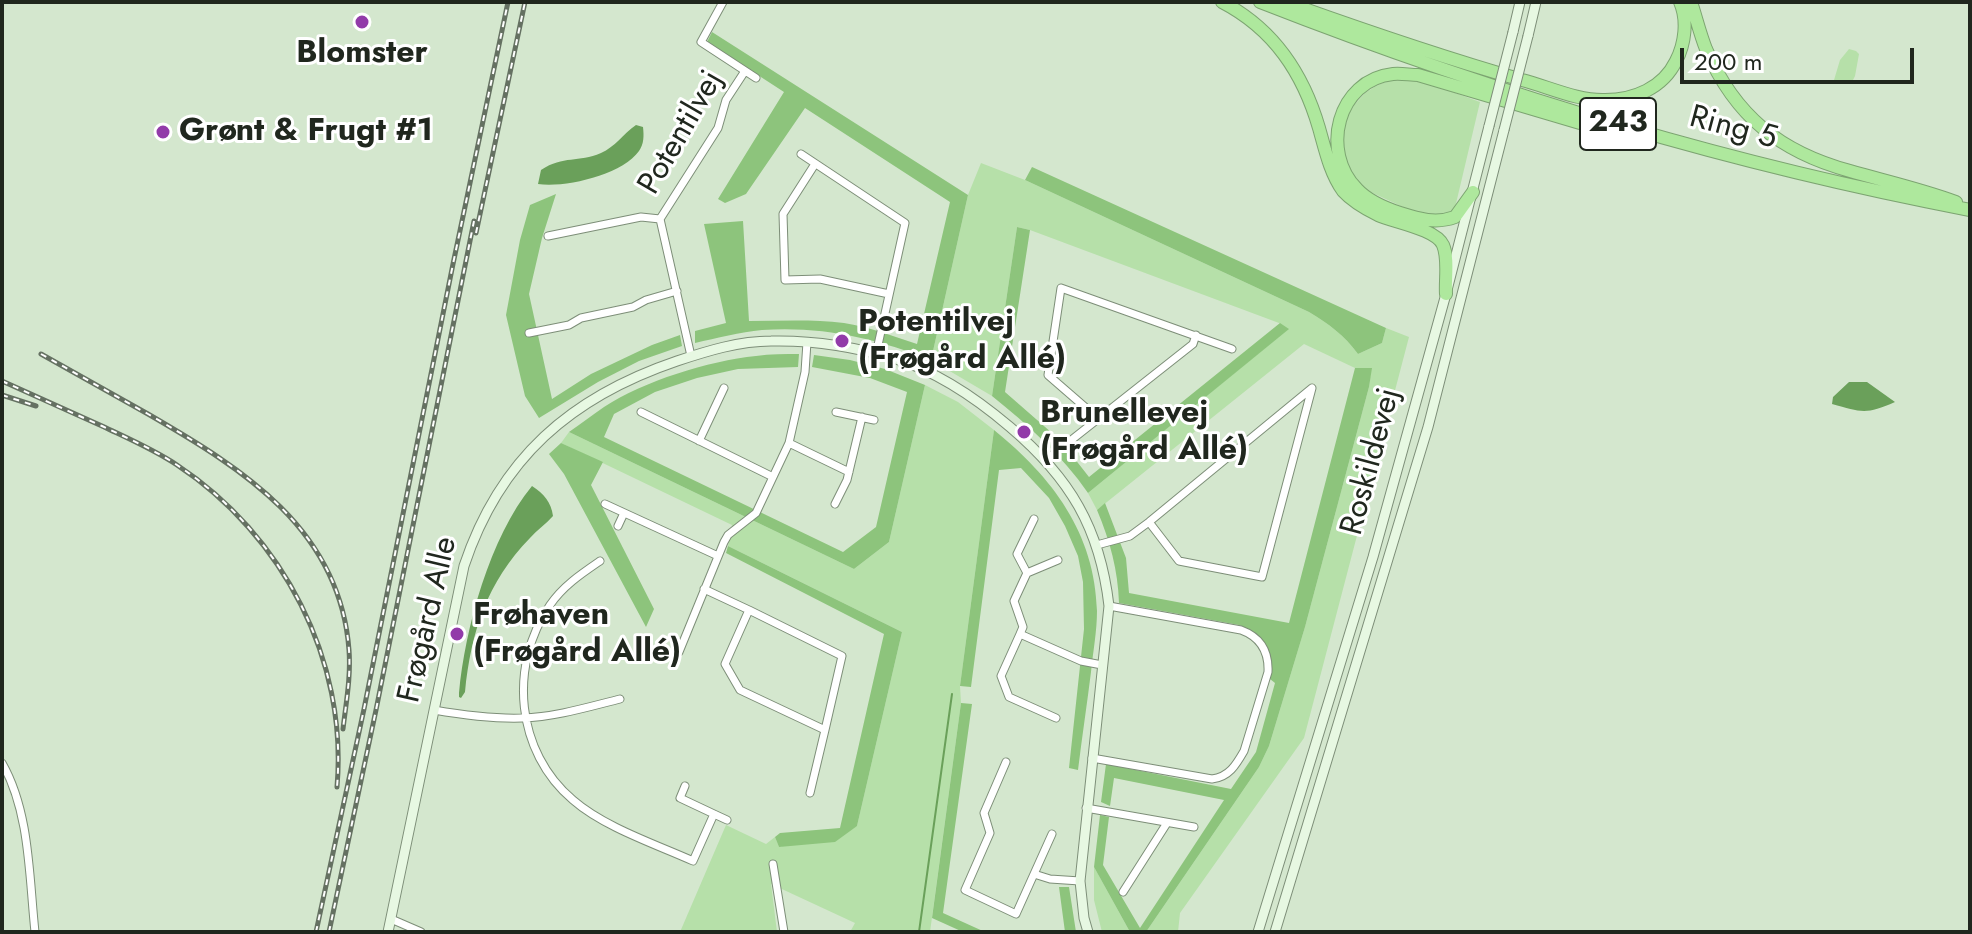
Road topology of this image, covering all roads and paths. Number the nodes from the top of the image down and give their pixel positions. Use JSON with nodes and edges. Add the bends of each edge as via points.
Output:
{"nodes":[{"id":1,"x":723,"y":2,"type":"edge"},
{"id":2,"x":1222,"y":2,"type":"edge"},
{"id":3,"x":1260,"y":2,"type":"edge"},
{"id":4,"x":1285,"y":2,"type":"edge"},
{"id":5,"x":1520,"y":2,"type":"edge"},
{"id":6,"x":1536,"y":2,"type":"edge"},
{"id":7,"x":1680,"y":2,"type":"edge"},
{"id":8,"x":1691,"y":2,"type":"edge"},
{"id":9,"x":745,"y":71,"type":"junction"},
{"id":10,"x":756,"y":78,"type":"dead end"},
{"id":11,"x":801,"y":154,"type":"dead end"},
{"id":12,"x":815,"y":164,"type":"junction"},
{"id":13,"x":1767,"y":166,"type":"junction"},
{"id":14,"x":1473,"y":192,"type":"junction"},
{"id":15,"x":1970,"y":209,"type":"edge"},
{"id":16,"x":660,"y":219,"type":"junction"},
{"id":17,"x":557,"y":223,"type":"dead end"},
{"id":18,"x":560,"y":233,"type":"junction"},
{"id":19,"x":548,"y":236,"type":"dead end"},
{"id":20,"x":677,"y":291,"type":"junction"},
{"id":21,"x":889,"y":294,"type":"junction"},
{"id":22,"x":1446,"y":294,"type":"junction"},
{"id":23,"x":538,"y":320,"type":"dead end"},
{"id":24,"x":540,"y":331,"type":"junction"},
{"id":25,"x":529,"y":333,"type":"dead end"},
{"id":26,"x":1196,"y":335,"type":"junction"},
{"id":27,"x":807,"y":342,"type":"junction"},
{"id":28,"x":1232,"y":349,"type":"dead end"},
{"id":29,"x":876,"y":354,"type":"junction"},
{"id":30,"x":691,"y":356,"type":"junction"},
{"id":31,"x":724,"y":388,"type":"dead end"},
{"id":32,"x":641,"y":412,"type":"dead end"},
{"id":33,"x":836,"y":412,"type":"dead end"},
{"id":34,"x":862,"y":417,"type":"junction"},
{"id":35,"x":874,"y":420,"type":"dead end"},
{"id":36,"x":1095,"y":420,"type":"junction"},
{"id":37,"x":699,"y":441,"type":"junction"},
{"id":38,"x":789,"y":443,"type":"junction"},
{"id":39,"x":1046,"y":460,"type":"junction"},
{"id":40,"x":849,"y":472,"type":"junction"},
{"id":41,"x":773,"y":477,"type":"junction"},
{"id":42,"x":605,"y":504,"type":"dead end"},
{"id":43,"x":835,"y":504,"type":"dead end"},
{"id":44,"x":624,"y":513,"type":"junction"},
{"id":45,"x":1034,"y":519,"type":"dead end"},
{"id":46,"x":1149,"y":522,"type":"junction"},
{"id":47,"x":618,"y":526,"type":"dead end"},
{"id":48,"x":1097,"y":545,"type":"junction"},
{"id":49,"x":718,"y":556,"type":"junction"},
{"id":50,"x":1058,"y":560,"type":"dead end"},
{"id":51,"x":600,"y":561,"type":"dead end"},
{"id":52,"x":1027,"y":573,"type":"junction"},
{"id":53,"x":704,"y":589,"type":"junction"},
{"id":54,"x":1109,"y":606,"type":"junction"},
{"id":55,"x":749,"y":610,"type":"junction"},
{"id":56,"x":1020,"y":634,"type":"junction"},
{"id":57,"x":679,"y":652,"type":"dead end"},
{"id":58,"x":1102,"y":665,"type":"junction"},
{"id":59,"x":620,"y":699,"type":"dead end"},
{"id":60,"x":434,"y":710,"type":"junction"},
{"id":61,"x":525,"y":718,"type":"junction"},
{"id":62,"x":1056,"y":718,"type":"dead end"},
{"id":63,"x":825,"y":730,"type":"junction"},
{"id":64,"x":1092,"y":758,"type":"junction"},
{"id":65,"x":1006,"y":762,"type":"dead end"},
{"id":66,"x":2,"y":763,"type":"edge"},
{"id":67,"x":685,"y":786,"type":"dead end"},
{"id":68,"x":810,"y":793,"type":"dead end"},
{"id":69,"x":1086,"y":808,"type":"junction"},
{"id":70,"x":714,"y":814,"type":"junction"},
{"id":71,"x":727,"y":820,"type":"dead end"},
{"id":72,"x":1167,"y":823,"type":"junction"},
{"id":73,"x":1194,"y":827,"type":"dead end"},
{"id":74,"x":1052,"y":834,"type":"dead end"},
{"id":75,"x":693,"y":861,"type":"junction"},
{"id":76,"x":773,"y":864,"type":"dead end"},
{"id":77,"x":703,"y":866,"type":"dead end"},
{"id":78,"x":1034,"y":874,"type":"junction"},
{"id":79,"x":1080,"y":881,"type":"junction"},
{"id":80,"x":1123,"y":892,"type":"dead end"},
{"id":81,"x":391,"y":919,"type":"junction"},
{"id":82,"x":35,"y":932,"type":"edge"},
{"id":83,"x":388,"y":932,"type":"edge"},
{"id":84,"x":421,"y":932,"type":"edge"},
{"id":85,"x":784,"y":932,"type":"edge"},
{"id":86,"x":1088,"y":932,"type":"edge"},
{"id":87,"x":1258,"y":932,"type":"edge"},
{"id":88,"x":1275,"y":932,"type":"edge"}],
"edges":[{"from":1,"to":9,"type":"street","name":"Potentilvej","via":[[701,42]]},
{"from":2,"to":22,"type":"highway","via":[[1259,28],[1299,75],[1343,190],[1378,215],[1434,235],[1442,243]]},
{"from":3,"to":13,"type":"highway","name":"Ring 5","number":"243","via":[[1470,79]]},
{"from":4,"to":7,"type":"highway","via":[[1469,65],[1603,100],[1645,92],[1672,68],[1685,33]]},
{"from":5,"to":14,"type":"main road","name":"Roskildevej","bridge":true},
{"from":6,"to":88,"type":"main road","name":"Roskildevej","bridge":true,"via":[[1424,442]]},
{"from":8,"to":15,"type":"highway","via":[[1723,83],[1768,134],[1816,160]]},
{"from":9,"to":10,"type":"street","name":"Potentilvej"},
{"from":9,"to":16,"type":"street","name":"Potentilvej","via":[[726,100],[718,128]]},
{"from":11,"to":12,"type":"street"},
{"from":12,"to":21,"type":"street","via":[[905,223]]},
{"from":12,"to":21,"type":"street","via":[[783,214],[785,280],[820,279]]},
{"from":13,"to":14,"type":"highway","via":[[1730,162],[1595,127],[1418,75],[1392,74],[1372,80],[1354,94],[1343,111],[1337,155],[1364,196],[1399,213],[1437,221],[1455,217]]},
{"from":13,"to":15,"type":"highway","name":"Ring 5","number":"243"},
{"from":14,"to":22,"type":"main road","name":"Roskildevej"},
{"from":16,"to":18,"type":"street","name":"Potentilvej","via":[[641,217]]},
{"from":16,"to":20,"type":"street","name":"Potentilvej"},
{"from":17,"to":18,"type":"street"},
{"from":18,"to":19,"type":"street","name":"Potentilvej"},
{"from":20,"to":24,"type":"street"},
{"from":20,"to":30,"type":"street","name":"Potentilvej"},
{"from":21,"to":29,"type":"street"},
{"from":22,"to":87,"type":"main road","name":"Roskildevej","via":[[1373,557]]},
{"from":23,"to":24,"type":"street"},
{"from":24,"to":25,"type":"street"},
{"from":26,"to":28,"type":"street"},
{"from":26,"to":36,"type":"street","via":[[1193,344]]},
{"from":26,"to":36,"type":"street","via":[[1061,288],[1048,375]]},
{"from":27,"to":29,"type":"main road","name":"Frøgård Alle"},
{"from":27,"to":30,"type":"main road","name":"Frøgård Alle","via":[[770,340]]},
{"from":27,"to":38,"type":"street"},
{"from":29,"to":39,"type":"main road","name":"Frøgård Alle","via":[[923,370],[969,395]]},
{"from":30,"to":60,"type":"main road","name":"Frøgård Alle","via":[[648,371],[567,416],[506,480],[484,515],[464,566]]},
{"from":31,"to":37,"type":"street"},
{"from":32,"to":37,"type":"street"},
{"from":33,"to":34,"type":"street"},
{"from":34,"to":35,"type":"street"},
{"from":34,"to":40,"type":"street"},
{"from":36,"to":39,"type":"street"},
{"from":37,"to":41,"type":"street"},
{"from":38,"to":40,"type":"street"},
{"from":38,"to":41,"type":"street"},
{"from":39,"to":48,"type":"main road","name":"Frøgård Alle","via":[[1079,506]]},
{"from":40,"to":43,"type":"street"},
{"from":41,"to":49,"type":"street","via":[[756,513],[728,535]]},
{"from":42,"to":44,"type":"street"},
{"from":44,"to":47,"type":"street"},
{"from":44,"to":49,"type":"street"},
{"from":45,"to":52,"type":"street","via":[[1017,554]]},
{"from":46,"to":46,"type":"street","via":[[1172,503],[1312,388],[1262,577],[1179,561]]},
{"from":46,"to":48,"type":"street","via":[[1130,536]]},
{"from":48,"to":54,"type":"main road","name":"Frøgård Alle"},
{"from":49,"to":53,"type":"street"},
{"from":50,"to":52,"type":"street"},
{"from":51,"to":61,"type":"street","via":[[568,584],[534,634],[522,689]]},
{"from":52,"to":56,"type":"street","via":[[1014,601],[1023,627]]},
{"from":53,"to":55,"type":"street"},
{"from":53,"to":57,"type":"street"},
{"from":54,"to":58,"type":"main road","name":"Frøgård Alle"},
{"from":54,"to":64,"type":"street","via":[[1241,630],[1258,640],[1269,660],[1268,672],[1244,751],[1220,778]]},
{"from":55,"to":63,"type":"street","via":[[842,656]]},
{"from":55,"to":63,"type":"street","via":[[725,664],[740,690]]},
{"from":56,"to":58,"type":"street"},
{"from":56,"to":62,"type":"street","via":[[1001,676],[1009,697]]},
{"from":58,"to":64,"type":"main road","name":"Frøgård Alle"},
{"from":59,"to":61,"type":"street"},
{"from":60,"to":61,"type":"street"},
{"from":60,"to":81,"type":"main road","name":"Frøgård Alle"},
{"from":61,"to":75,"type":"street","via":[[535,751],[574,802]]},
{"from":63,"to":68,"type":"street"},
{"from":64,"to":69,"type":"main road","name":"Frøgård Alle"},
{"from":65,"to":78,"type":"street","via":[[984,813],[990,833],[965,890],[1016,914]]},
{"from":66,"to":82,"type":"street","via":[[24,824]]},
{"from":67,"to":70,"type":"street","via":[[680,798]]},
{"from":69,"to":72,"type":"street"},
{"from":69,"to":79,"type":"main road","name":"Frøgård Alle"},
{"from":70,"to":71,"type":"street"},
{"from":70,"to":75,"type":"street"},
{"from":72,"to":73,"type":"street"},
{"from":72,"to":80,"type":"street"},
{"from":74,"to":78,"type":"street"},
{"from":75,"to":77,"type":"street"},
{"from":76,"to":85,"type":"street"},
{"from":78,"to":79,"type":"street"},
{"from":79,"to":86,"type":"main road","name":"Frøgård Alle"},
{"from":81,"to":83,"type":"main road","name":"Frøgård Alle"},
{"from":81,"to":84,"type":"street"}]}
